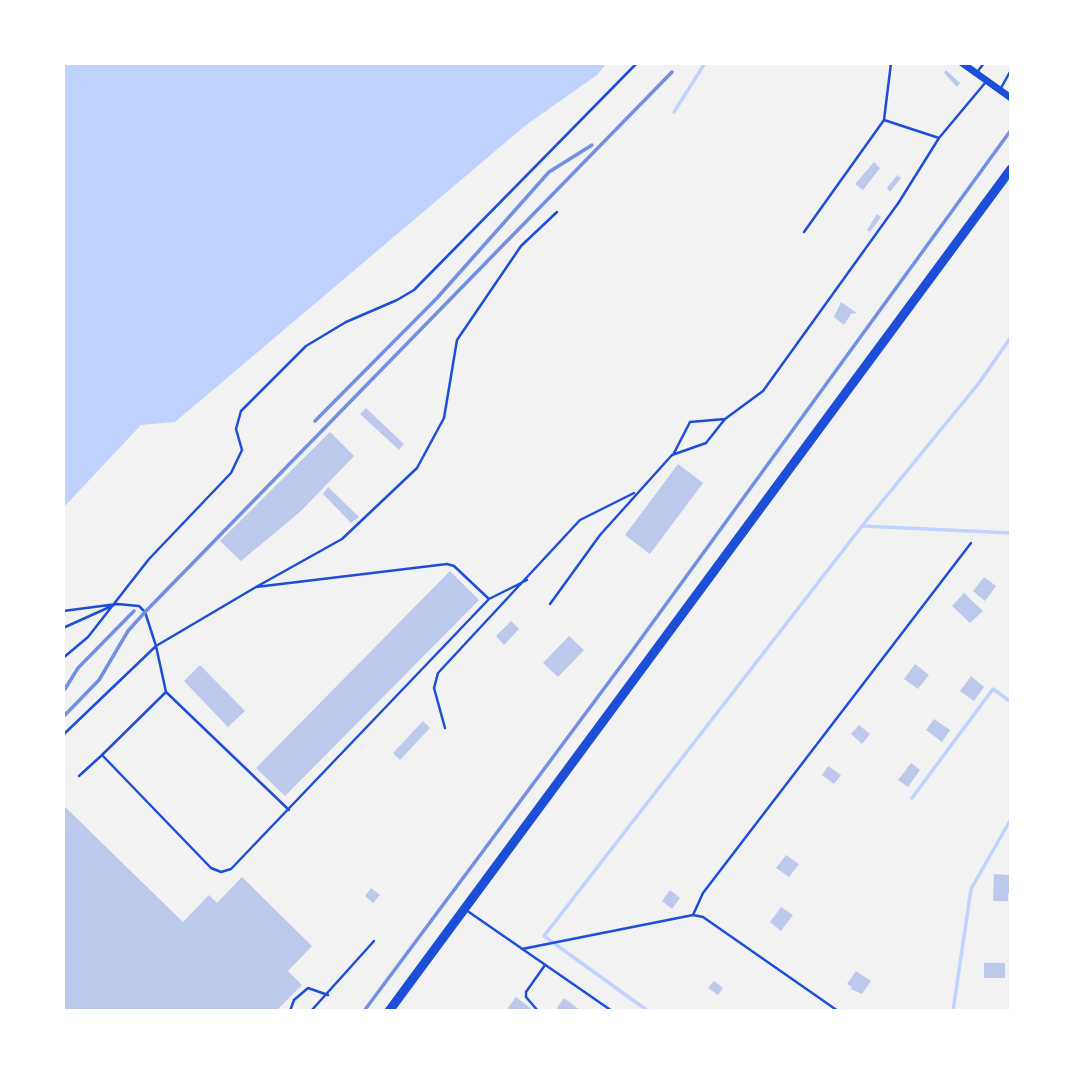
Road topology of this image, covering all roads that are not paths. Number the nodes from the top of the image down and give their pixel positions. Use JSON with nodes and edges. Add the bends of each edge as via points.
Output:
{"nodes":[{"id":1,"x":637,"y":63,"type":"edge"},
{"id":2,"x":891,"y":63,"type":"edge"},
{"id":3,"x":962,"y":63,"type":"edge"},
{"id":4,"x":984,"y":63,"type":"edge"},
{"id":5,"x":1011,"y":70,"type":"edge"},
{"id":6,"x":976,"y":73,"type":"junction"},
{"id":7,"x":986,"y":81,"type":"junction"},
{"id":8,"x":1000,"y":90,"type":"junction"},
{"id":9,"x":1011,"y":98,"type":"edge"},
{"id":10,"x":884,"y":120,"type":"junction"},
{"id":11,"x":939,"y":138,"type":"junction"},
{"id":12,"x":1011,"y":169,"type":"edge"},
{"id":13,"x":557,"y":212,"type":"dead end"},
{"id":14,"x":804,"y":232,"type":"dead end"},
{"id":15,"x":726,"y":419,"type":"junction"},
{"id":16,"x":672,"y":455,"type":"junction"},
{"id":17,"x":638,"y":491,"type":"junction"},
{"id":18,"x":971,"y":543,"type":"dead end"},
{"id":19,"x":527,"y":580,"type":"junction"},
{"id":20,"x":256,"y":587,"type":"junction"},
{"id":21,"x":489,"y":599,"type":"junction"},
{"id":22,"x":117,"y":604,"type":"junction"},
{"id":23,"x":550,"y":604,"type":"dead end"},
{"id":24,"x":63,"y":611,"type":"edge"},
{"id":25,"x":63,"y":628,"type":"edge"},
{"id":26,"x":156,"y":646,"type":"junction"},
{"id":27,"x":63,"y":658,"type":"edge"},
{"id":28,"x":166,"y":692,"type":"junction"},
{"id":29,"x":445,"y":728,"type":"dead end"},
{"id":30,"x":63,"y":735,"type":"edge"},
{"id":31,"x":103,"y":755,"type":"junction"},
{"id":32,"x":79,"y":776,"type":"dead end"},
{"id":33,"x":289,"y":810,"type":"junction"},
{"id":34,"x":466,"y":910,"type":"junction"},
{"id":35,"x":693,"y":915,"type":"junction"},
{"id":36,"x":374,"y":941,"type":"dead end"},
{"id":37,"x":523,"y":949,"type":"junction"},
{"id":38,"x":545,"y":965,"type":"junction"},
{"id":39,"x":328,"y":995,"type":"junction"},
{"id":40,"x":606,"y":1006,"type":"junction"},
{"id":41,"x":290,"y":1011,"type":"edge"},
{"id":42,"x":312,"y":1011,"type":"edge"},
{"id":43,"x":389,"y":1011,"type":"edge"},
{"id":44,"x":538,"y":1011,"type":"edge"},
{"id":45,"x":602,"y":1011,"type":"edge"},
{"id":46,"x":612,"y":1011,"type":"edge"},
{"id":47,"x":838,"y":1011,"type":"edge"}],
"edges":[{"from":1,"to":22,"type":"lane","via":[[414,290],[306,346],[242,411],[236,429],[242,450],[235,468],[149,559]]},
{"from":2,"to":10,"type":"lane"},
{"from":3,"to":6,"type":"street"},
{"from":4,"to":6,"type":"lane"},
{"from":5,"to":8,"type":"lane"},
{"from":6,"to":7,"type":"street"},
{"from":7,"to":8,"type":"street"},
{"from":7,"to":11,"type":"lane"},
{"from":8,"to":9,"type":"street"},
{"from":10,"to":11,"type":"lane"},
{"from":10,"to":14,"type":"lane"},
{"from":11,"to":15,"type":"lane","via":[[899,202],[763,391]]},
{"from":12,"to":34,"type":"main road"},
{"from":13,"to":20,"type":"lane","via":[[521,246],[457,340],[444,418],[417,468],[342,539]]},
{"from":15,"to":16,"type":"lane","via":[[706,443]]},
{"from":15,"to":16,"type":"lane","via":[[690,422]]},
{"from":16,"to":17,"type":"lane"},
{"from":17,"to":19,"type":"lane","via":[[580,520]]},
{"from":17,"to":23,"type":"lane"},
{"from":18,"to":35,"type":"lane","via":[[703,893]]},
{"from":19,"to":21,"type":"lane"},
{"from":19,"to":29,"type":"lane","via":[[439,673],[434,688]]},
{"from":20,"to":21,"type":"lane","via":[[447,564]]},
{"from":20,"to":26,"type":"lane"},
{"from":21,"to":33,"type":"lane"},
{"from":22,"to":24,"type":"lane"},
{"from":22,"to":25,"type":"lane"},
{"from":22,"to":26,"type":"lane","via":[[139,606],[145,612]]},
{"from":22,"to":27,"type":"lane"},
{"from":26,"to":28,"type":"lane"},
{"from":26,"to":30,"type":"lane"},
{"from":28,"to":31,"type":"lane"},
{"from":28,"to":33,"type":"lane"},
{"from":31,"to":32,"type":"lane"},
{"from":31,"to":33,"type":"lane","via":[[211,868],[221,872],[231,869]]},
{"from":34,"to":37,"type":"lane"},
{"from":34,"to":43,"type":"main road"},
{"from":35,"to":37,"type":"lane"},
{"from":35,"to":47,"type":"lane","via":[[703,917]]},
{"from":36,"to":39,"type":"lane"},
{"from":37,"to":38,"type":"lane"},
{"from":38,"to":40,"type":"lane"},
{"from":38,"to":44,"type":"lane","via":[[526,992]]},
{"from":39,"to":41,"type":"lane","via":[[308,988],[294,1000]]},
{"from":39,"to":42,"type":"lane"},
{"from":40,"to":45,"type":"lane"},
{"from":40,"to":46,"type":"lane"}]}
